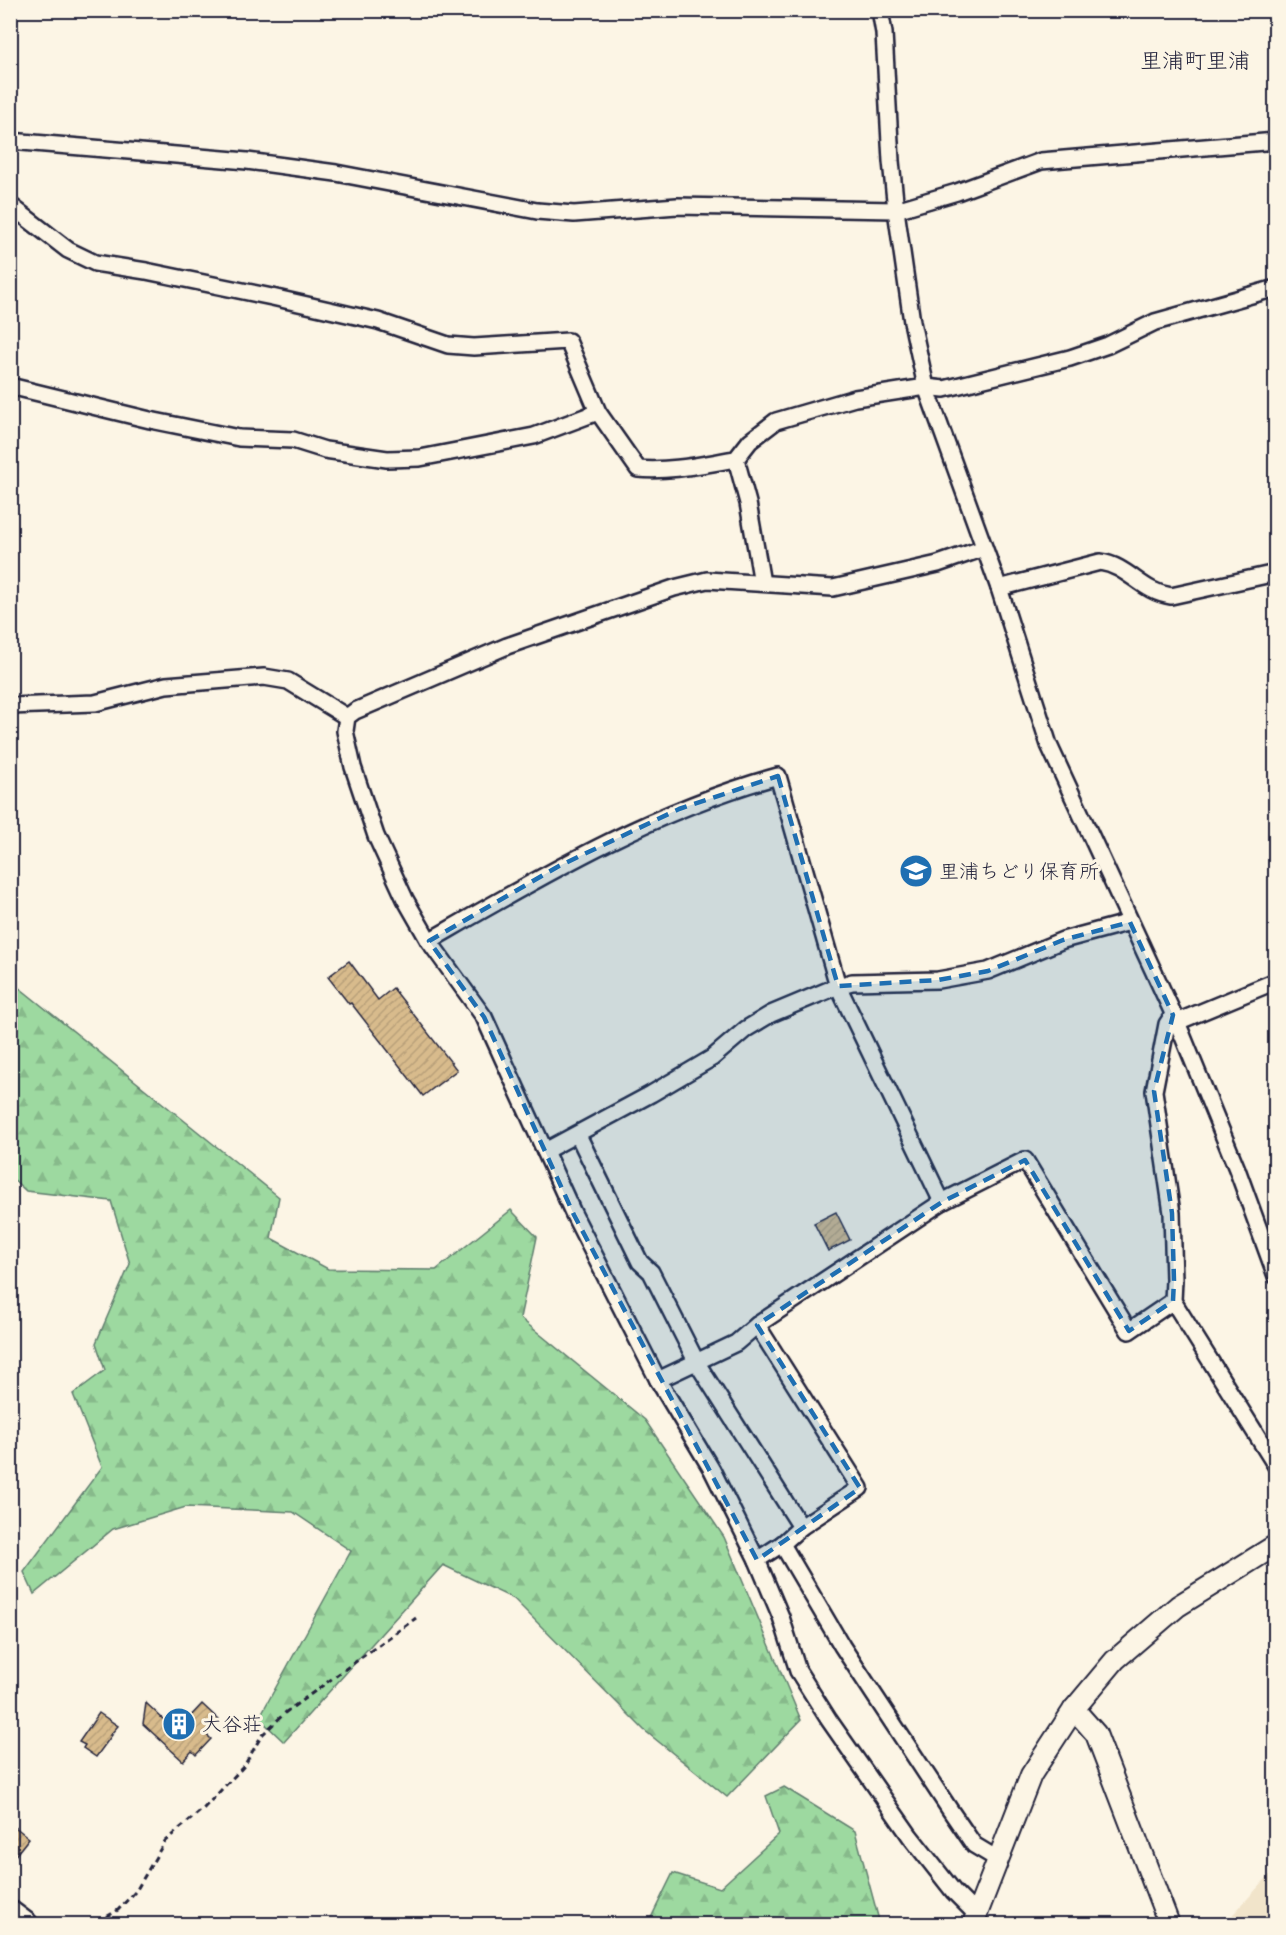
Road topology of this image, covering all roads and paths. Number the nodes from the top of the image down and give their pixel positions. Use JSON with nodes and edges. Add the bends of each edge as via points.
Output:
{"nodes":[{"id":1,"x":880,"y":10,"type":"edge"},
{"id":2,"x":10,"y":141,"type":"edge"},
{"id":3,"x":1275,"y":141,"type":"edge"},
{"id":4,"x":10,"y":205,"type":"edge"},
{"id":5,"x":896,"y":210,"type":"junction"},
{"id":6,"x":1275,"y":288,"type":"edge"},
{"id":7,"x":10,"y":386,"type":"edge"},
{"id":8,"x":926,"y":387,"type":"junction"},
{"id":9,"x":598,"y":412,"type":"junction"},
{"id":10,"x":736,"y":459,"type":"junction"},
{"id":11,"x":984,"y":548,"type":"junction"},
{"id":12,"x":1275,"y":573,"type":"edge"},
{"id":13,"x":762,"y":583,"type":"junction"},
{"id":14,"x":999,"y":588,"type":"junction"},
{"id":15,"x":10,"y":706,"type":"edge"},
{"id":16,"x":347,"y":717,"type":"junction"},
{"id":17,"x":1130,"y":922,"type":"junction"},
{"id":18,"x":429,"y":941,"type":"junction"},
{"id":19,"x":1275,"y":981,"type":"edge"},
{"id":20,"x":838,"y":986,"type":"junction"},
{"id":21,"x":1175,"y":1018,"type":"junction"},
{"id":22,"x":578,"y":1135,"type":"junction"},
{"id":23,"x":545,"y":1151,"type":"junction"},
{"id":24,"x":942,"y":1202,"type":"junction"},
{"id":25,"x":1275,"y":1276,"type":"edge"},
{"id":26,"x":1173,"y":1301,"type":"junction"},
{"id":27,"x":757,"y":1325,"type":"junction"},
{"id":28,"x":697,"y":1363,"type":"junction"},
{"id":29,"x":658,"y":1380,"type":"junction"},
{"id":30,"x":1275,"y":1466,"type":"edge"},
{"id":31,"x":801,"y":1527,"type":"junction"},
{"id":32,"x":782,"y":1544,"type":"junction"},
{"id":33,"x":1275,"y":1545,"type":"edge"},
{"id":34,"x":757,"y":1560,"type":"junction"},
{"id":35,"x":416,"y":1618,"type":"dead end"},
{"id":36,"x":1074,"y":1709,"type":"junction"},
{"id":37,"x":999,"y":1860,"type":"junction"},
{"id":38,"x":10,"y":1911,"type":"edge"},
{"id":39,"x":975,"y":1920,"type":"edge"},
{"id":40,"x":26,"y":1924,"type":"edge"},
{"id":41,"x":100,"y":1924,"type":"edge"},
{"id":42,"x":1169,"y":1924,"type":"edge"}],
"edges":[{"from":1,"to":5,"type":"street","via":[[885,33]]},
{"from":2,"to":5,"type":"street","via":[[336,172],[537,212],[574,214],[677,206]]},
{"from":3,"to":5,"type":"street","via":[[1041,161]]},
{"from":4,"to":9,"type":"street","via":[[69,250],[94,263],[378,321],[448,345],[568,341]]},
{"from":5,"to":8,"type":"street"},
{"from":6,"to":8,"type":"street","via":[[1155,322],[1070,358],[944,389]]},
{"from":7,"to":9,"type":"street","via":[[239,438],[293,440],[325,450],[387,459],[420,458],[534,436]]},
{"from":8,"to":10,"type":"street","via":[[855,398],[776,421],[750,441]]},
{"from":8,"to":11,"type":"street"},
{"from":9,"to":10,"type":"street","via":[[638,469]]},
{"from":10,"to":13,"type":"street"},
{"from":11,"to":13,"type":"street","via":[[938,564],[833,588]]},
{"from":11,"to":14,"type":"street"},
{"from":12,"to":14,"type":"street","via":[[1171,596],[1157,594],[1113,564],[1100,562]]},
{"from":13,"to":16,"type":"street","via":[[707,580],[653,594],[507,646]]},
{"from":14,"to":17,"type":"street","via":[[1049,745]]},
{"from":15,"to":16,"type":"street","via":[[95,704],[166,685],[264,677],[288,681]]},
{"from":16,"to":18,"type":"street","via":[[345,731],[353,767],[376,836]]},
{"from":17,"to":20,"type":"street","via":[[1063,940],[988,971],[938,980],[852,982]]},
{"from":17,"to":21,"type":"street"},
{"from":18,"to":20,"type":"street","via":[[560,866],[669,814],[740,786],[778,776]]},
{"from":18,"to":23,"type":"street","via":[[484,1017]]},
{"from":19,"to":21,"type":"street"},
{"from":20,"to":22,"type":"street","via":[[771,1014],[712,1058]]},
{"from":20,"to":24,"type":"street"},
{"from":21,"to":25,"type":"street"},
{"from":21,"to":26,"type":"street","via":[[1167,1024],[1154,1091],[1172,1213]]},
{"from":22,"to":23,"type":"street"},
{"from":22,"to":28,"type":"street","via":[[640,1262],[651,1272]]},
{"from":23,"to":29,"type":"street"},
{"from":24,"to":26,"type":"street","via":[[1024,1160],[1129,1331]]},
{"from":24,"to":27,"type":"street"},
{"from":26,"to":30,"type":"street"},
{"from":27,"to":28,"type":"street","via":[[736,1343]]},
{"from":27,"to":31,"type":"street","via":[[861,1488]]},
{"from":28,"to":29,"type":"street"},
{"from":28,"to":31,"type":"street"},
{"from":29,"to":34,"type":"street","via":[[712,1470]]},
{"from":31,"to":32,"type":"street"},
{"from":32,"to":34,"type":"street"},
{"from":32,"to":37,"type":"street","via":[[842,1646],[956,1819],[974,1845]]},
{"from":33,"to":36,"type":"street","via":[[1178,1606],[1115,1660]]},
{"from":34,"to":39,"type":"street","via":[[798,1671],[910,1836]]},
{"from":35,"to":41,"type":"path","via":[[286,1712],[262,1735],[244,1766],[165,1841],[136,1891]]},
{"from":36,"to":37,"type":"street","via":[[1031,1775]]},
{"from":36,"to":42,"type":"street","via":[[1096,1734]]},
{"from":37,"to":39,"type":"street"},
{"from":38,"to":40,"type":"main road"}]}
